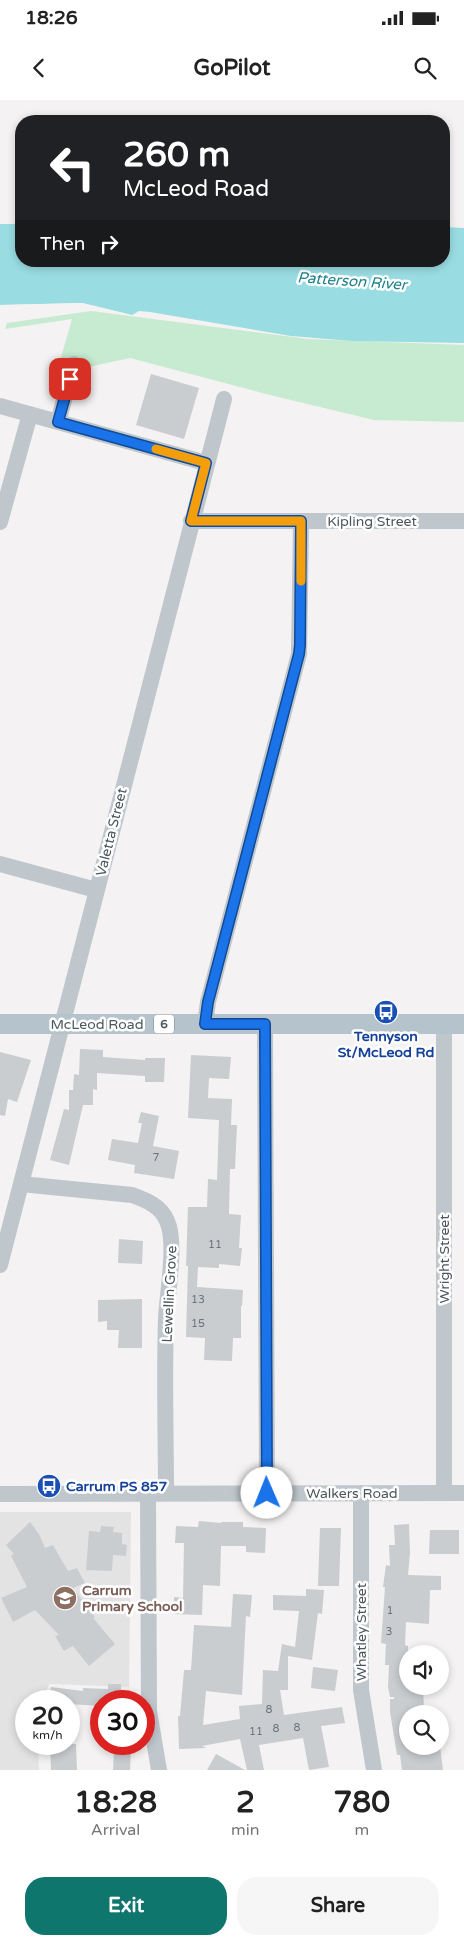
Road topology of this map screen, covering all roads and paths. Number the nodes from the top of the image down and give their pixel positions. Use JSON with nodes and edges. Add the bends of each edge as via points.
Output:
{"nodes":[{"id":1,"x":74,"y":364,"type":"dead end"},
{"id":2,"x":224,"y":399,"type":"dead end"},
{"id":3,"x":0,"y":406,"type":"edge"},
{"id":4,"x":30,"y":414,"type":"junction"},
{"id":5,"x":58,"y":422,"type":"junction"},
{"id":6,"x":206,"y":463,"type":"junction"},
{"id":7,"x":191,"y":521,"type":"junction"},
{"id":8,"x":301,"y":521,"type":"junction"},
{"id":9,"x":464,"y":521,"type":"edge"},
{"id":10,"x":0,"y":522,"type":"edge"},
{"id":11,"x":0,"y":864,"type":"edge"},
{"id":12,"x":96,"y":890,"type":"junction"},
{"id":13,"x":0,"y":1024,"type":"edge"},
{"id":14,"x":62,"y":1024,"type":"junction"},
{"id":15,"x":205,"y":1024,"type":"junction"},
{"id":16,"x":265,"y":1024,"type":"junction"},
{"id":17,"x":444,"y":1024,"type":"junction"},
{"id":18,"x":464,"y":1024,"type":"edge"},
{"id":19,"x":21,"y":1184,"type":"junction"},
{"id":20,"x":0,"y":1265,"type":"edge"},
{"id":21,"x":267,"y":1493,"type":"junction"},
{"id":22,"x":361,"y":1493,"type":"junction"},
{"id":23,"x":444,"y":1493,"type":"junction"},
{"id":24,"x":464,"y":1493,"type":"edge"},
{"id":25,"x":0,"y":1494,"type":"edge"},
{"id":26,"x":148,"y":1494,"type":"junction"},
{"id":27,"x":166,"y":1494,"type":"junction"},
{"id":28,"x":158,"y":1770,"type":"edge"},
{"id":29,"x":374,"y":1770,"type":"edge"}],
"edges":[{"from":1,"to":5,"type":"street"},
{"from":2,"to":6,"type":"street","name":"Valetta Street"},
{"from":3,"to":4,"type":"street"},
{"from":4,"to":5,"type":"street"},
{"from":4,"to":10,"type":"street"},
{"from":5,"to":6,"type":"street"},
{"from":6,"to":7,"type":"street","name":"Valetta Street"},
{"from":7,"to":8,"type":"street","name":"Kipling Street"},
{"from":7,"to":12,"type":"street","name":"Valetta Street"},
{"from":8,"to":9,"type":"street","name":"Kipling Street"},
{"from":8,"to":15,"type":"street","via":[[299,654],[208,1002]]},
{"from":11,"to":12,"type":"street"},
{"from":12,"to":14,"type":"street","name":"Valetta Street"},
{"from":13,"to":14,"type":"main road","name":"McLeod Road","number":"6"},
{"from":14,"to":15,"type":"main road","name":"McLeod Road","number":"6"},
{"from":14,"to":19,"type":"street","name":"Valetta Street"},
{"from":15,"to":16,"type":"main road","name":"McLeod Road","number":"6"},
{"from":16,"to":17,"type":"main road","name":"McLeod Road","number":"6"},
{"from":16,"to":21,"type":"street"},
{"from":17,"to":18,"type":"main road","name":"McLeod Road","number":"6"},
{"from":17,"to":23,"type":"street","name":"Wright Street"},
{"from":19,"to":20,"type":"street","name":"Valetta Street"},
{"from":19,"to":27,"type":"street","name":"Lewellin Grove","via":[[132,1195],[156,1207],[167,1220],[172,1235],[166,1319]]},
{"from":21,"to":22,"type":"street","name":"Walkers Road"},
{"from":21,"to":27,"type":"street","name":"Walkers Road"},
{"from":22,"to":23,"type":"street","name":"Walkers Road"},
{"from":22,"to":29,"type":"street","name":"Whatley Street","via":[[361,1690]]},
{"from":23,"to":24,"type":"street","name":"Walkers Road"},
{"from":25,"to":26,"type":"street","name":"Walkers Road"},
{"from":26,"to":27,"type":"street","name":"Walkers Road"},
{"from":26,"to":28,"type":"street","via":[[149,1711]]}]}
